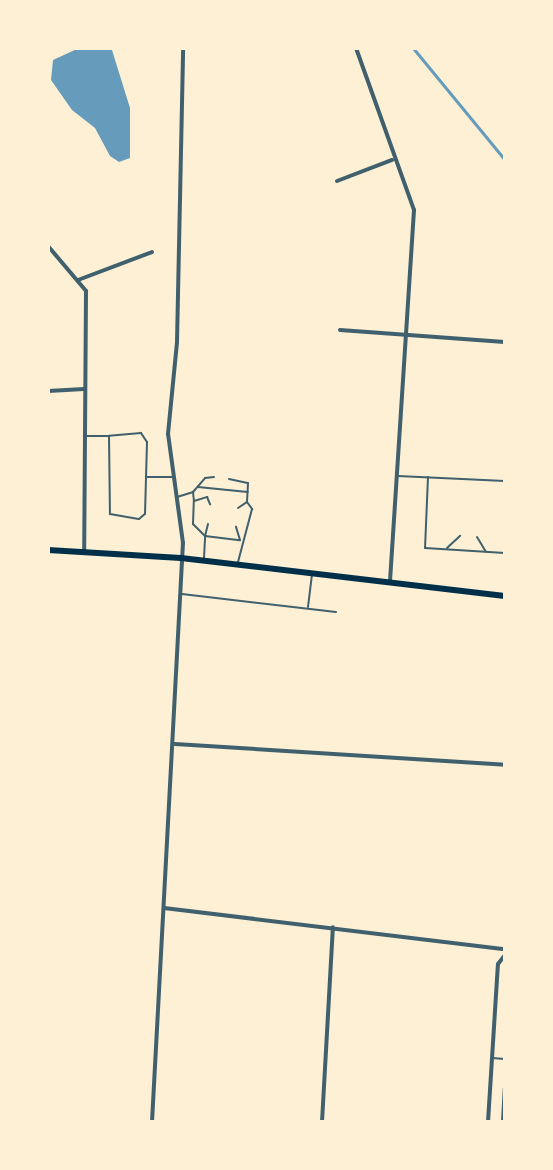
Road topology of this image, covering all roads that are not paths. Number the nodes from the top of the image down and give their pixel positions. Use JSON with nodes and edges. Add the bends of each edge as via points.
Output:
{"nodes":[{"id":1,"x":183,"y":48,"type":"edge"},
{"id":2,"x":356,"y":48,"type":"edge"},
{"id":3,"x":392,"y":160,"type":"junction"},
{"id":4,"x":337,"y":181,"type":"dead end"},
{"id":5,"x":48,"y":246,"type":"edge"},
{"id":6,"x":152,"y":252,"type":"dead end"},
{"id":7,"x":78,"y":280,"type":"junction"},
{"id":8,"x":340,"y":330,"type":"dead end"},
{"id":9,"x":407,"y":335,"type":"junction"},
{"id":10,"x":505,"y":342,"type":"edge"},
{"id":11,"x":84,"y":389,"type":"junction"},
{"id":12,"x":48,"y":391,"type":"edge"},
{"id":13,"x":84,"y":436,"type":"junction"},
{"id":14,"x":109,"y":436,"type":"junction"},
{"id":15,"x":398,"y":476,"type":"junction"},
{"id":16,"x":146,"y":477,"type":"junction"},
{"id":17,"x":172,"y":477,"type":"junction"},
{"id":18,"x":214,"y":477,"type":"dead end"},
{"id":19,"x":428,"y":477,"type":"junction"},
{"id":20,"x":229,"y":479,"type":"dead end"},
{"id":21,"x":505,"y":481,"type":"edge"},
{"id":22,"x":198,"y":487,"type":"junction"},
{"id":23,"x":208,"y":488,"type":"junction"},
{"id":24,"x":193,"y":492,"type":"junction"},
{"id":25,"x":248,"y":492,"type":"junction"},
{"id":26,"x":177,"y":497,"type":"junction"},
{"id":27,"x":207,"y":497,"type":"junction"},
{"id":28,"x":194,"y":501,"type":"junction"},
{"id":29,"x":248,"y":502,"type":"junction"},
{"id":30,"x":210,"y":504,"type":"dead end"},
{"id":31,"x":238,"y":508,"type":"dead end"},
{"id":32,"x":208,"y":524,"type":"dead end"},
{"id":33,"x":236,"y":527,"type":"dead end"},
{"id":34,"x":205,"y":536,"type":"junction"},
{"id":35,"x":460,"y":536,"type":"dead end"},
{"id":36,"x":477,"y":537,"type":"dead end"},
{"id":37,"x":240,"y":540,"type":"junction"},
{"id":38,"x":48,"y":549,"type":"edge"},
{"id":39,"x":446,"y":549,"type":"junction"},
{"id":40,"x":84,"y":551,"type":"junction"},
{"id":41,"x":486,"y":552,"type":"junction"},
{"id":42,"x":505,"y":553,"type":"edge"},
{"id":43,"x":181,"y":558,"type":"junction"},
{"id":44,"x":204,"y":561,"type":"junction"},
{"id":45,"x":238,"y":565,"type":"junction"},
{"id":46,"x":313,"y":574,"type":"junction"},
{"id":47,"x":390,"y":582,"type":"junction"},
{"id":48,"x":179,"y":594,"type":"junction"},
{"id":49,"x":505,"y":596,"type":"edge"},
{"id":50,"x":308,"y":607,"type":"junction"},
{"id":51,"x":336,"y":612,"type":"dead end"},
{"id":52,"x":175,"y":744,"type":"junction"},
{"id":53,"x":505,"y":765,"type":"edge"},
{"id":54,"x":164,"y":908,"type":"junction"},
{"id":55,"x":333,"y":927,"type":"junction"},
{"id":56,"x":505,"y":949,"type":"edge"},
{"id":57,"x":505,"y":955,"type":"edge"},
{"id":58,"x":492,"y":1058,"type":"junction"},
{"id":59,"x":505,"y":1059,"type":"edge"},
{"id":60,"x":505,"y":1088,"type":"edge"},
{"id":61,"x":152,"y":1122,"type":"edge"},
{"id":62,"x":322,"y":1122,"type":"edge"},
{"id":63,"x":488,"y":1122,"type":"edge"},
{"id":64,"x":503,"y":1122,"type":"edge"}],
"edges":[{"from":1,"to":17,"type":"street","via":[[177,342],[168,434]]},
{"from":2,"to":3,"type":"street"},
{"from":3,"to":4,"type":"street"},
{"from":3,"to":9,"type":"street","via":[[414,210]]},
{"from":5,"to":7,"type":"street"},
{"from":6,"to":7,"type":"street"},
{"from":7,"to":11,"type":"street","via":[[86,291]]},
{"from":8,"to":9,"type":"street"},
{"from":9,"to":10,"type":"street"},
{"from":9,"to":15,"type":"street"},
{"from":11,"to":12,"type":"street"},
{"from":11,"to":13,"type":"street"},
{"from":13,"to":14,"type":"lane"},
{"from":13,"to":40,"type":"street"},
{"from":14,"to":16,"type":"lane","via":[[141,434],[147,442]]},
{"from":14,"to":16,"type":"lane","via":[[110,514],[139,519],[145,514]]},
{"from":15,"to":19,"type":"lane"},
{"from":15,"to":47,"type":"street"},
{"from":16,"to":17,"type":"lane"},
{"from":17,"to":26,"type":"street"},
{"from":18,"to":22,"type":"lane"},
{"from":19,"to":21,"type":"lane"},
{"from":19,"to":39,"type":"lane","via":[[425,548]]},
{"from":20,"to":25,"type":"lane","via":[[245,480]]},
{"from":22,"to":23,"type":"lane"},
{"from":22,"to":24,"type":"lane"},
{"from":23,"to":25,"type":"lane"},
{"from":23,"to":27,"type":"lane"},
{"from":24,"to":26,"type":"lane"},
{"from":24,"to":28,"type":"lane"},
{"from":25,"to":29,"type":"lane"},
{"from":26,"to":43,"type":"street"},
{"from":27,"to":28,"type":"lane"},
{"from":27,"to":30,"type":"lane"},
{"from":28,"to":34,"type":"lane","via":[[192,524]]},
{"from":29,"to":31,"type":"lane"},
{"from":29,"to":37,"type":"lane","via":[[249,529]]},
{"from":32,"to":34,"type":"lane"},
{"from":33,"to":37,"type":"lane"},
{"from":34,"to":37,"type":"lane"},
{"from":34,"to":44,"type":"lane"},
{"from":35,"to":39,"type":"lane"},
{"from":36,"to":41,"type":"lane"},
{"from":37,"to":45,"type":"lane"},
{"from":38,"to":40,"type":"main road"},
{"from":39,"to":41,"type":"lane"},
{"from":40,"to":43,"type":"main road"},
{"from":41,"to":42,"type":"lane"},
{"from":43,"to":44,"type":"main road"},
{"from":43,"to":48,"type":"street"},
{"from":44,"to":45,"type":"main road"},
{"from":45,"to":46,"type":"main road"},
{"from":46,"to":47,"type":"main road"},
{"from":46,"to":50,"type":"lane"},
{"from":47,"to":49,"type":"main road"},
{"from":48,"to":50,"type":"lane"},
{"from":48,"to":52,"type":"street"},
{"from":50,"to":51,"type":"lane"},
{"from":52,"to":53,"type":"street"},
{"from":52,"to":54,"type":"street"},
{"from":54,"to":55,"type":"street"},
{"from":54,"to":61,"type":"street"},
{"from":55,"to":56,"type":"street"},
{"from":55,"to":62,"type":"street"},
{"from":57,"to":58,"type":"street","via":[[498,964]]},
{"from":58,"to":59,"type":"lane"},
{"from":58,"to":63,"type":"street"},
{"from":60,"to":64,"type":"street"}]}
